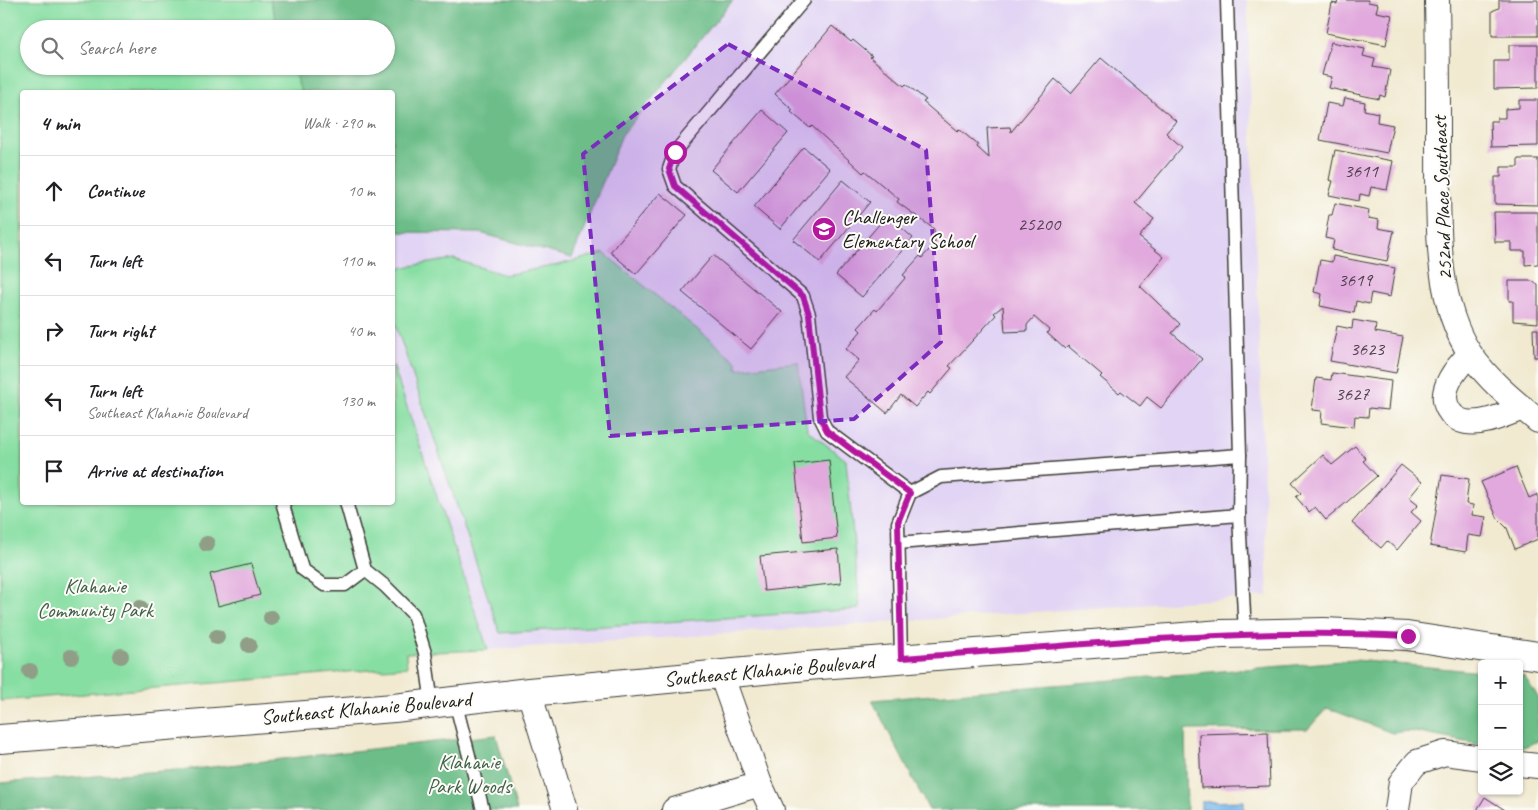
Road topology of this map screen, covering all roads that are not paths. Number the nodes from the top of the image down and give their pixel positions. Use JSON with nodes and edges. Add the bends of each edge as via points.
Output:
{"nodes":[{"id":1,"x":804,"y":0,"type":"edge"},
{"id":2,"x":1227,"y":0,"type":"edge"},
{"id":3,"x":1437,"y":0,"type":"edge"},
{"id":4,"x":1470,"y":354,"type":"junction"},
{"id":5,"x":1530,"y":415,"type":"edge"},
{"id":6,"x":1240,"y":455,"type":"junction"},
{"id":7,"x":910,"y":493,"type":"junction"},
{"id":8,"x":283,"y":505,"type":"edge"},
{"id":9,"x":347,"y":505,"type":"edge"},
{"id":10,"x":1239,"y":514,"type":"junction"},
{"id":11,"x":898,"y":543,"type":"junction"},
{"id":12,"x":364,"y":570,"type":"junction"},
{"id":13,"x":1245,"y":634,"type":"junction"},
{"id":14,"x":1538,"y":656,"type":"edge"},
{"id":15,"x":901,"y":658,"type":"junction"},
{"id":16,"x":722,"y":674,"type":"junction"},
{"id":17,"x":529,"y":692,"type":"junction"},
{"id":18,"x":444,"y":702,"type":"junction"},
{"id":19,"x":0,"y":739,"type":"edge"},
{"id":20,"x":1478,"y":757,"type":"edge"},
{"id":21,"x":1523,"y":764,"type":"edge"},
{"id":22,"x":1538,"y":766,"type":"edge"},
{"id":23,"x":760,"y":784,"type":"junction"},
{"id":24,"x":483,"y":810,"type":"edge"},
{"id":25,"x":566,"y":810,"type":"edge"},
{"id":26,"x":674,"y":810,"type":"edge"},
{"id":27,"x":772,"y":810,"type":"edge"},
{"id":28,"x":1397,"y":810,"type":"edge"}],
"edges":[{"from":1,"to":7,"type":"lane","via":[[675,152],[669,169],[675,186],[803,296],[809,314],[820,417],[827,431]]},
{"from":2,"to":6,"type":"lane"},
{"from":3,"to":4,"type":"street","name":"252nd Place Southeast","via":[[1442,262],[1451,314]]},
{"from":4,"to":5,"type":"street","name":"252nd Place Southeast","via":[[1489,379]]},
{"from":4,"to":5,"type":"street","via":[[1447,385],[1445,397],[1448,410],[1454,417],[1466,422]]},
{"from":6,"to":7,"type":"lane","via":[[941,477]]},
{"from":6,"to":10,"type":"lane"},
{"from":7,"to":11,"type":"lane","via":[[898,522]]},
{"from":8,"to":12,"type":"lane","via":[[302,569],[324,585],[345,585]]},
{"from":9,"to":12,"type":"lane"},
{"from":10,"to":11,"type":"lane"},
{"from":10,"to":13,"type":"lane"},
{"from":11,"to":15,"type":"lane"},
{"from":12,"to":18,"type":"lane","via":[[386,586],[413,614]]},
{"from":13,"to":14,"type":"street","name":"Southeast Klahanie Boulevard","via":[[1324,632],[1408,636]]},
{"from":13,"to":15,"type":"street","name":"Southeast Klahanie Boulevard"},
{"from":15,"to":16,"type":"street","name":"Southeast Klahanie Boulevard"},
{"from":16,"to":17,"type":"street","name":"Southeast Klahanie Boulevard"},
{"from":16,"to":23,"type":"street"},
{"from":17,"to":18,"type":"street","name":"Southeast Klahanie Boulevard"},
{"from":17,"to":25,"type":"street"},
{"from":18,"to":19,"type":"street","name":"Southeast Klahanie Boulevard"},
{"from":18,"to":24,"type":"lane"},
{"from":20,"to":28,"type":"street","via":[[1445,753],[1417,762],[1401,782]]},
{"from":21,"to":22,"type":"street"},
{"from":23,"to":26,"type":"street"},
{"from":23,"to":27,"type":"street"}]}
